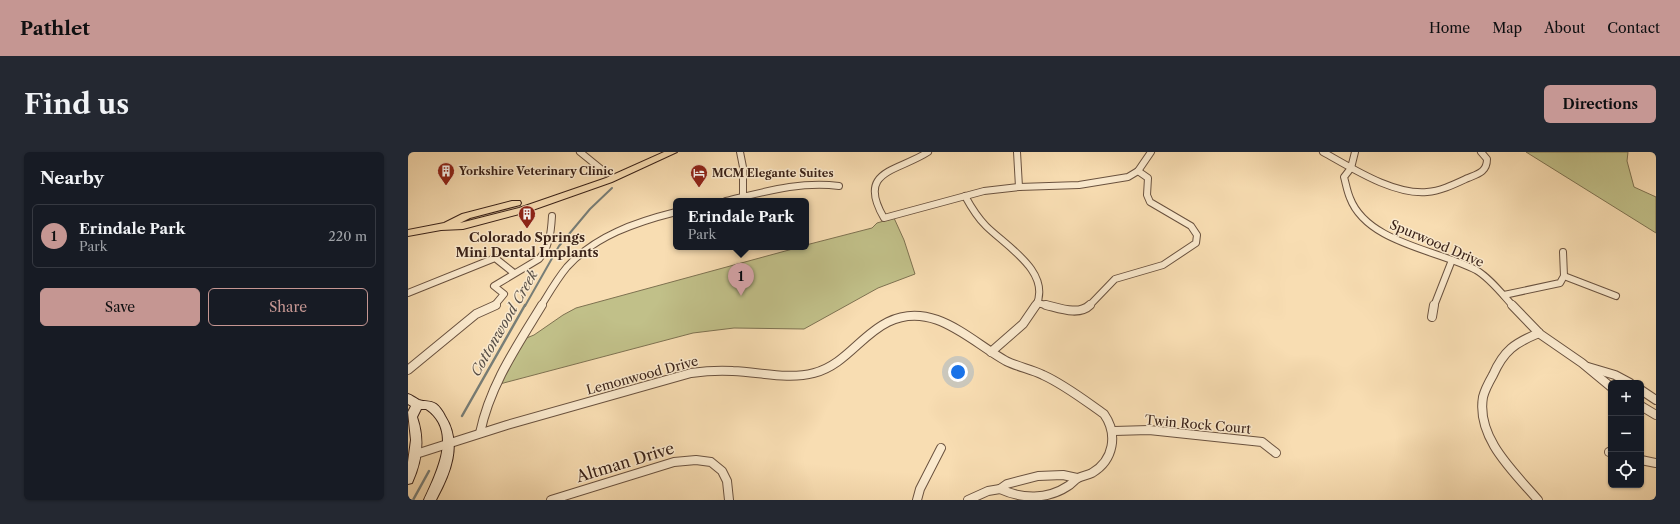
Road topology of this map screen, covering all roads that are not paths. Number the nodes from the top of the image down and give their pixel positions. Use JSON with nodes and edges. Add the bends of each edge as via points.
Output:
{"nodes":[{"id":1,"x":580,"y":152,"type":"edge"},
{"id":2,"x":654,"y":152,"type":"edge"},
{"id":3,"x":672,"y":152,"type":"edge"},
{"id":4,"x":678,"y":152,"type":"edge"},
{"id":5,"x":740,"y":152,"type":"edge"},
{"id":6,"x":928,"y":152,"type":"edge"},
{"id":7,"x":1017,"y":152,"type":"edge"},
{"id":8,"x":1151,"y":152,"type":"edge"},
{"id":9,"x":1323,"y":152,"type":"edge"},
{"id":10,"x":1355,"y":152,"type":"edge"},
{"id":11,"x":1481,"y":152,"type":"edge"},
{"id":12,"x":640,"y":167,"type":"junction"},
{"id":13,"x":1351,"y":168,"type":"junction"},
{"id":14,"x":1138,"y":171,"type":"junction"},
{"id":15,"x":606,"y":173,"type":"junction"},
{"id":16,"x":838,"y":186,"type":"dead end"},
{"id":17,"x":1019,"y":187,"type":"junction"},
{"id":18,"x":965,"y":196,"type":"junction"},
{"id":19,"x":743,"y":197,"type":"junction"},
{"id":20,"x":739,"y":198,"type":"edge"},
{"id":21,"x":673,"y":213,"type":"edge"},
{"id":22,"x":552,"y":216,"type":"dead end"},
{"id":23,"x":441,"y":227,"type":"junction"},
{"id":24,"x":408,"y":233,"type":"edge"},
{"id":25,"x":1563,"y":252,"type":"dead end"},
{"id":26,"x":1452,"y":260,"type":"junction"},
{"id":27,"x":514,"y":273,"type":"junction"},
{"id":28,"x":1564,"y":276,"type":"junction"},
{"id":29,"x":408,"y":293,"type":"edge"},
{"id":30,"x":1504,"y":295,"type":"junction"},
{"id":31,"x":1616,"y":296,"type":"dead end"},
{"id":32,"x":1037,"y":303,"type":"junction"},
{"id":33,"x":1432,"y":317,"type":"dead end"},
{"id":34,"x":1539,"y":333,"type":"junction"},
{"id":35,"x":991,"y":352,"type":"junction"},
{"id":36,"x":1587,"y":367,"type":"junction"},
{"id":37,"x":408,"y":370,"type":"edge"},
{"id":38,"x":1623,"y":380,"type":"edge"},
{"id":39,"x":1608,"y":385,"type":"edge"},
{"id":40,"x":1644,"y":392,"type":"edge"},
{"id":41,"x":408,"y":398,"type":"edge"},
{"id":42,"x":1656,"y":400,"type":"edge"},
{"id":43,"x":418,"y":405,"type":"junction"},
{"id":44,"x":1644,"y":408,"type":"edge"},
{"id":45,"x":1656,"y":415,"type":"edge"},
{"id":46,"x":1114,"y":431,"type":"junction"},
{"id":47,"x":480,"y":433,"type":"junction"},
{"id":48,"x":450,"y":443,"type":"junction"},
{"id":49,"x":941,"y":448,"type":"dead end"},
{"id":50,"x":1276,"y":453,"type":"dead end"},
{"id":51,"x":416,"y":454,"type":"junction"},
{"id":52,"x":1644,"y":461,"type":"edge"},
{"id":53,"x":1656,"y":463,"type":"edge"},
{"id":54,"x":1077,"y":478,"type":"junction"},
{"id":55,"x":408,"y":479,"type":"edge"},
{"id":56,"x":1000,"y":489,"type":"junction"},
{"id":57,"x":430,"y":500,"type":"edge"},
{"id":58,"x":551,"y":500,"type":"edge"},
{"id":59,"x":729,"y":500,"type":"edge"},
{"id":60,"x":917,"y":500,"type":"edge"},
{"id":61,"x":968,"y":500,"type":"edge"},
{"id":62,"x":1538,"y":500,"type":"edge"}],
"edges":[{"from":1,"to":15,"type":"street"},
{"from":2,"to":15,"type":"highway"},
{"from":3,"to":12,"type":"highway"},
{"from":4,"to":12,"type":"highway"},
{"from":5,"to":19,"type":"street"},
{"from":6,"to":18,"type":"street","via":[[892,170],[876,182],[874,198],[884,218]]},
{"from":7,"to":17,"type":"street"},
{"from":8,"to":14,"type":"street"},
{"from":9,"to":13,"type":"street"},
{"from":10,"to":13,"type":"street","name":"Spurwood Drive"},
{"from":11,"to":13,"type":"street","via":[[1487,159],[1487,166],[1482,172],[1429,192],[1416,193],[1404,190]]},
{"from":12,"to":23,"type":"highway","via":[[523,210],[463,226]]},
{"from":13,"to":26,"type":"street","name":"Spurwood Drive","via":[[1344,177],[1345,186],[1353,205],[1368,222],[1394,239]]},
{"from":14,"to":17,"type":"street","via":[[1128,177],[1079,185]]},
{"from":14,"to":32,"type":"street","via":[[1148,178],[1147,195],[1150,202],[1191,226],[1198,235],[1196,243],[1163,265],[1115,279],[1086,310],[1071,311]]},
{"from":15,"to":23,"type":"highway","via":[[538,196],[466,216]]},
{"from":16,"to":19,"type":"street","via":[[808,184]]},
{"from":17,"to":18,"type":"street"},
{"from":18,"to":32,"type":"street","via":[[986,226],[1032,270],[1038,285]]},
{"from":19,"to":20,"type":"street"},
{"from":21,"to":47,"type":"street","via":[[616,231],[584,252],[565,270],[519,342],[496,385],[487,405]]},
{"from":22,"to":27,"type":"street","via":[[551,240],[544,253],[539,259]]},
{"from":23,"to":24,"type":"highway"},
{"from":25,"to":28,"type":"street"},
{"from":26,"to":30,"type":"street","name":"Spurwood Drive","via":[[1477,271]]},
{"from":26,"to":33,"type":"street","via":[[1433,308]]},
{"from":27,"to":29,"type":"street","via":[[495,258]]},
{"from":27,"to":37,"type":"street","via":[[494,286],[504,294],[496,305],[476,314]]},
{"from":28,"to":30,"type":"street","via":[[1560,283]]},
{"from":28,"to":31,"type":"street"},
{"from":30,"to":34,"type":"street","name":"Spurwood Drive"},
{"from":32,"to":35,"type":"street","via":[[1024,323]]},
{"from":34,"to":36,"type":"street","name":"Spurwood Drive"},
{"from":34,"to":62,"type":"street","via":[[1518,341],[1504,352],[1483,397],[1487,431],[1496,448]]},
{"from":35,"to":46,"type":"street","name":"Lemonwood Drive","via":[[1007,362],[1043,374],[1056,382],[1104,414],[1110,420]]},
{"from":35,"to":47,"type":"street","name":"Lemonwood Drive","via":[[939,320],[920,316],[908,317],[896,319],[875,329],[836,363],[817,373],[795,376],[730,370],[703,371]]},
{"from":36,"to":38,"type":"street","name":"Spurwood Drive"},
{"from":36,"to":39,"type":"street","name":"Spurwood Drive"},
{"from":40,"to":42,"type":"street"},
{"from":41,"to":43,"type":"main road"},
{"from":43,"to":48,"type":"main road","via":[[425,404],[433,408],[444,422]]},
{"from":43,"to":51,"type":"main road","via":[[411,417],[416,436]]},
{"from":44,"to":45,"type":"street"},
{"from":46,"to":50,"type":"street","name":"Twin Rock Court","via":[[1149,430],[1262,442]]},
{"from":46,"to":54,"type":"street","via":[[1112,447],[1102,464],[1095,471]]},
{"from":47,"to":48,"type":"street","name":"Lemonwood Drive"},
{"from":48,"to":51,"type":"street","name":"Lemonwood Drive"},
{"from":48,"to":57,"type":"main road","via":[[448,462]]},
{"from":49,"to":60,"type":"street"},
{"from":51,"to":55,"type":"main road"},
{"from":52,"to":53,"type":"street"},
{"from":54,"to":56,"type":"street","via":[[1063,475],[1038,476],[1007,484]]},
{"from":54,"to":56,"type":"street","via":[[1068,487],[1030,498],[1019,497]]},
{"from":56,"to":61,"type":"street","via":[[988,491]]},
{"from":58,"to":59,"type":"street","name":"Altman Drive","via":[[674,462],[693,459],[708,461],[721,468],[726,478]]}]}
